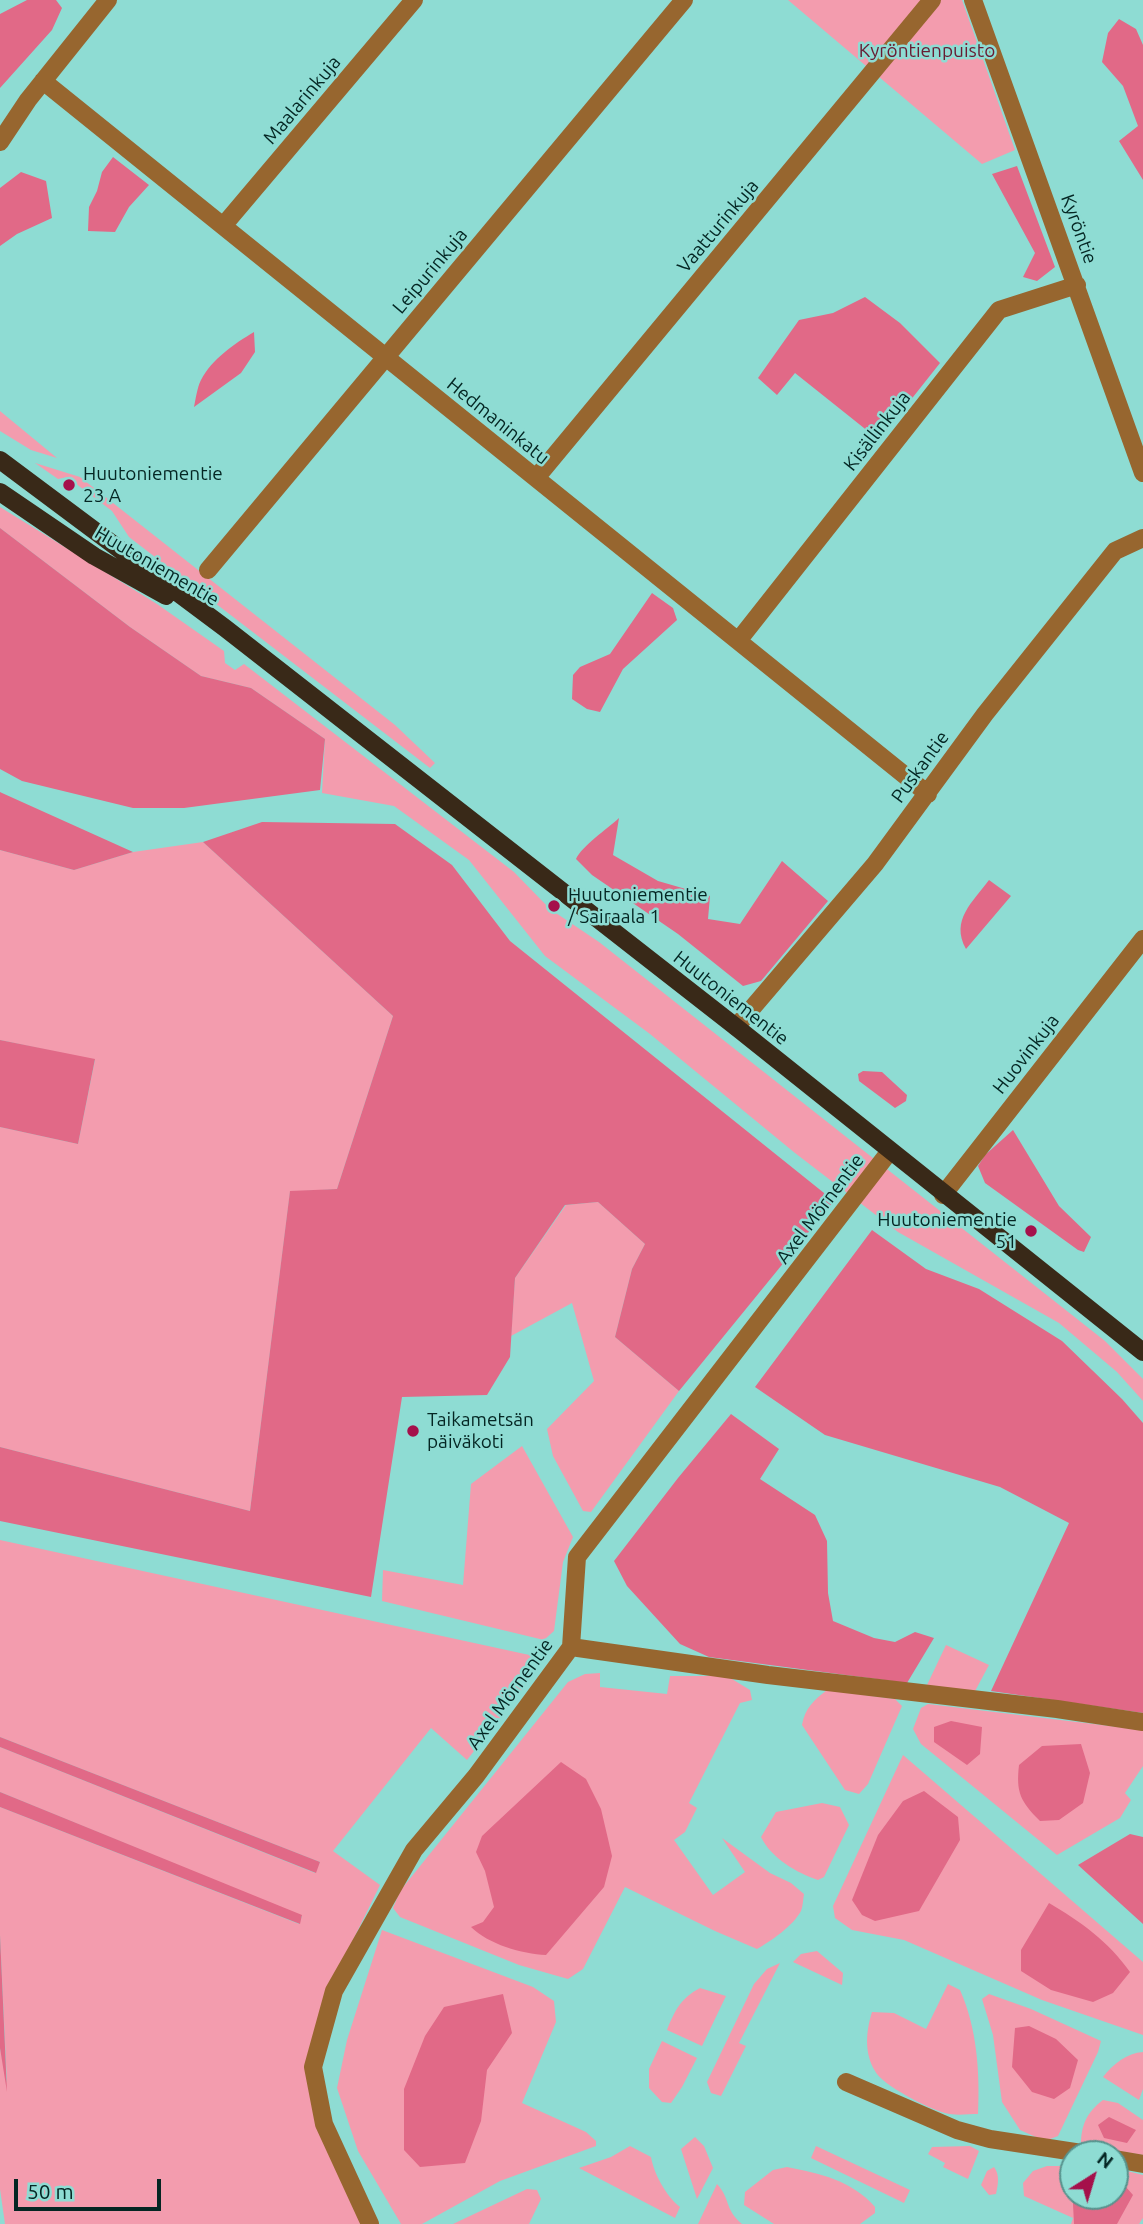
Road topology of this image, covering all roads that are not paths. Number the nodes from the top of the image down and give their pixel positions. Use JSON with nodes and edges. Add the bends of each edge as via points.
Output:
{"nodes":[{"id":1,"x":108,"y":0,"type":"edge"},
{"id":2,"x":414,"y":0,"type":"edge"},
{"id":3,"x":684,"y":0,"type":"edge"},
{"id":4,"x":932,"y":0,"type":"edge"},
{"id":5,"x":973,"y":0,"type":"edge"},
{"id":6,"x":43,"y":81,"type":"junction"},
{"id":7,"x":28,"y":100,"type":"junction"},
{"id":8,"x":0,"y":124,"type":"edge"},
{"id":9,"x":0,"y":142,"type":"edge"},
{"id":10,"x":223,"y":226,"type":"junction"},
{"id":11,"x":1077,"y":285,"type":"junction"},
{"id":12,"x":386,"y":357,"type":"junction"},
{"id":13,"x":0,"y":460,"type":"edge"},
{"id":14,"x":1143,"y":473,"type":"edge"},
{"id":15,"x":536,"y":478,"type":"junction"},
{"id":16,"x":0,"y":492,"type":"edge"},
{"id":17,"x":1143,"y":538,"type":"edge"},
{"id":18,"x":208,"y":570,"type":"dead end"},
{"id":19,"x":225,"y":628,"type":"junction"},
{"id":20,"x":738,"y":641,"type":"junction"},
{"id":21,"x":928,"y":794,"type":"junction"},
{"id":22,"x":1143,"y":939,"type":"edge"},
{"id":23,"x":736,"y":1027,"type":"junction"},
{"id":24,"x":890,"y":1151,"type":"junction"},
{"id":25,"x":943,"y":1195,"type":"junction"},
{"id":26,"x":1143,"y":1352,"type":"edge"},
{"id":27,"x":571,"y":1647,"type":"junction"},
{"id":28,"x":1143,"y":1722,"type":"edge"},
{"id":29,"x":846,"y":2082,"type":"dead end"},
{"id":30,"x":1059,"y":2150,"type":"edge"},
{"id":31,"x":370,"y":2224,"type":"edge"}],
"edges":[{"from":1,"to":6,"type":"street"},
{"from":2,"to":10,"type":"street","name":"Maalarinkuja"},
{"from":3,"to":12,"type":"street","name":"Leipurinkuja"},
{"from":4,"to":15,"type":"street","name":"Vaatturinkuja"},
{"from":5,"to":11,"type":"street","name":"Kyröntie"},
{"from":6,"to":7,"type":"street"},
{"from":6,"to":10,"type":"street","name":"Hedmaninkatu"},
{"from":7,"to":8,"type":"street"},
{"from":7,"to":9,"type":"street"},
{"from":10,"to":12,"type":"street","name":"Hedmaninkatu"},
{"from":11,"to":14,"type":"street","name":"Kyröntie"},
{"from":11,"to":20,"type":"street","name":"Kisällinkuja","via":[[999,310]]},
{"from":12,"to":15,"type":"street","name":"Hedmaninkatu"},
{"from":12,"to":18,"type":"street","name":"Leipurinkuja"},
{"from":13,"to":19,"type":"main road","name":"Huutoniementie"},
{"from":15,"to":20,"type":"street","name":"Hedmaninkatu"},
{"from":16,"to":19,"type":"main road","name":"Huutoniementie","via":[[94,556]]},
{"from":17,"to":21,"type":"street","name":"Puskantie","via":[[1115,551],[985,713]]},
{"from":19,"to":23,"type":"main road","name":"Huutoniementie"},
{"from":20,"to":21,"type":"street","name":"Hedmaninkatu"},
{"from":21,"to":23,"type":"street","name":"Puskantie","via":[[875,864]]},
{"from":22,"to":25,"type":"street","name":"Huovinkuja"},
{"from":23,"to":24,"type":"main road","name":"Huutoniementie"},
{"from":24,"to":25,"type":"main road","name":"Huutoniementie"},
{"from":24,"to":27,"type":"street","name":"Axel Mörnentie","via":[[577,1557]]},
{"from":25,"to":26,"type":"main road","name":"Huutoniementie"},
{"from":27,"to":28,"type":"street"},
{"from":27,"to":31,"type":"street","name":"Axel Mörnentie","via":[[476,1776],[414,1850],[334,1991],[313,2067],[324,2124]]},
{"from":29,"to":30,"type":"street","via":[[957,2130]]}]}
